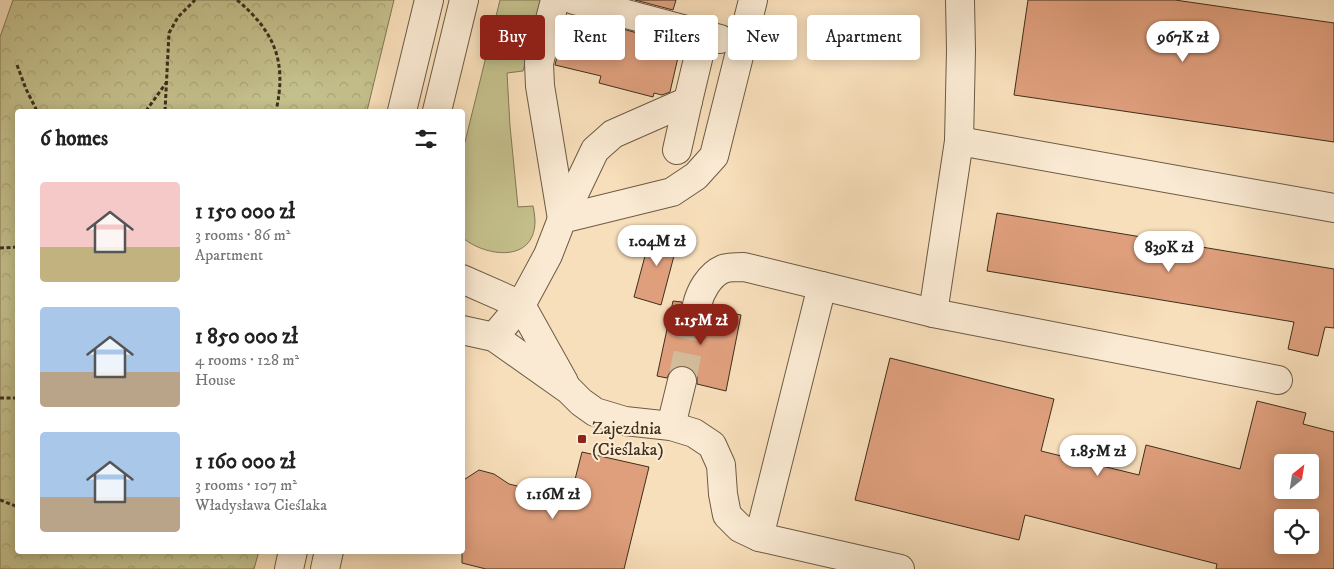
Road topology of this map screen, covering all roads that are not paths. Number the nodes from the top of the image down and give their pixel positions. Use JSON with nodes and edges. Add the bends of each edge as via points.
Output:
{"nodes":[{"id":1,"x":429,"y":0,"type":"edge"},
{"id":2,"x":464,"y":0,"type":"edge"},
{"id":3,"x":555,"y":0,"type":"edge"},
{"id":4,"x":574,"y":0,"type":"edge"},
{"id":5,"x":753,"y":0,"type":"edge"},
{"id":6,"x":960,"y":0,"type":"edge"},
{"id":7,"x":749,"y":15,"type":"edge"},
{"id":8,"x":635,"y":16,"type":"edge"},
{"id":9,"x":698,"y":60,"type":"edge"},
{"id":10,"x":738,"y":60,"type":"edge"},
{"id":11,"x":688,"y":101,"type":"junction"},
{"id":12,"x":402,"y":109,"type":"edge"},
{"id":13,"x":437,"y":109,"type":"edge"},
{"id":14,"x":959,"y":141,"type":"junction"},
{"id":15,"x":677,"y":150,"type":"dead end"},
{"id":16,"x":1334,"y":208,"type":"edge"},
{"id":17,"x":562,"y":219,"type":"junction"},
{"id":18,"x":465,"y":280,"type":"edge"},
{"id":19,"x":822,"y":286,"type":"junction"},
{"id":20,"x":521,"y":305,"type":"junction"},
{"id":21,"x":697,"y":305,"type":"tunnel mouth"},
{"id":22,"x":933,"y":313,"type":"junction"},
{"id":23,"x":465,"y":331,"type":"edge"},
{"id":24,"x":494,"y":337,"type":"junction"},
{"id":25,"x":1278,"y":380,"type":"dead end"},
{"id":26,"x":682,"y":381,"type":"tunnel mouth"},
{"id":27,"x":569,"y":390,"type":"junction"},
{"id":28,"x":671,"y":426,"type":"junction"},
{"id":29,"x":759,"y":537,"type":"junction"},
{"id":30,"x":292,"y":554,"type":"edge"},
{"id":31,"x":328,"y":554,"type":"edge"},
{"id":32,"x":289,"y":569,"type":"edge"},
{"id":33,"x":325,"y":569,"type":"edge"},
{"id":34,"x":900,"y":569,"type":"edge"}],
"edges":[{"from":1,"to":12,"type":"street"},
{"from":2,"to":13,"type":"street"},
{"from":3,"to":17,"type":"street","via":[[539,63]]},
{"from":4,"to":8,"type":"street"},
{"from":5,"to":7,"type":"street"},
{"from":6,"to":14,"type":"street"},
{"from":9,"to":11,"type":"street"},
{"from":10,"to":17,"type":"street","via":[[714,156],[696,176],[672,192]]},
{"from":11,"to":15,"type":"street"},
{"from":11,"to":17,"type":"street","via":[[613,134],[595,150]]},
{"from":14,"to":16,"type":"street"},
{"from":14,"to":22,"type":"street"},
{"from":17,"to":20,"type":"street","via":[[548,255]]},
{"from":18,"to":20,"type":"street"},
{"from":19,"to":21,"type":"street","via":[[744,267],[723,269],[709,280]]},
{"from":19,"to":22,"type":"street"},
{"from":19,"to":29,"type":"street"},
{"from":20,"to":24,"type":"street"},
{"from":20,"to":27,"type":"street"},
{"from":22,"to":25,"type":"street"},
{"from":23,"to":24,"type":"street"},
{"from":24,"to":27,"type":"street"},
{"from":26,"to":28,"type":"street"},
{"from":27,"to":28,"type":"street","via":[[595,412],[625,421]]},
{"from":28,"to":29,"type":"street","via":[[694,433],[712,445],[721,465],[727,515],[740,528]]},
{"from":29,"to":34,"type":"street"},
{"from":30,"to":32,"type":"street"},
{"from":31,"to":33,"type":"street"}]}
